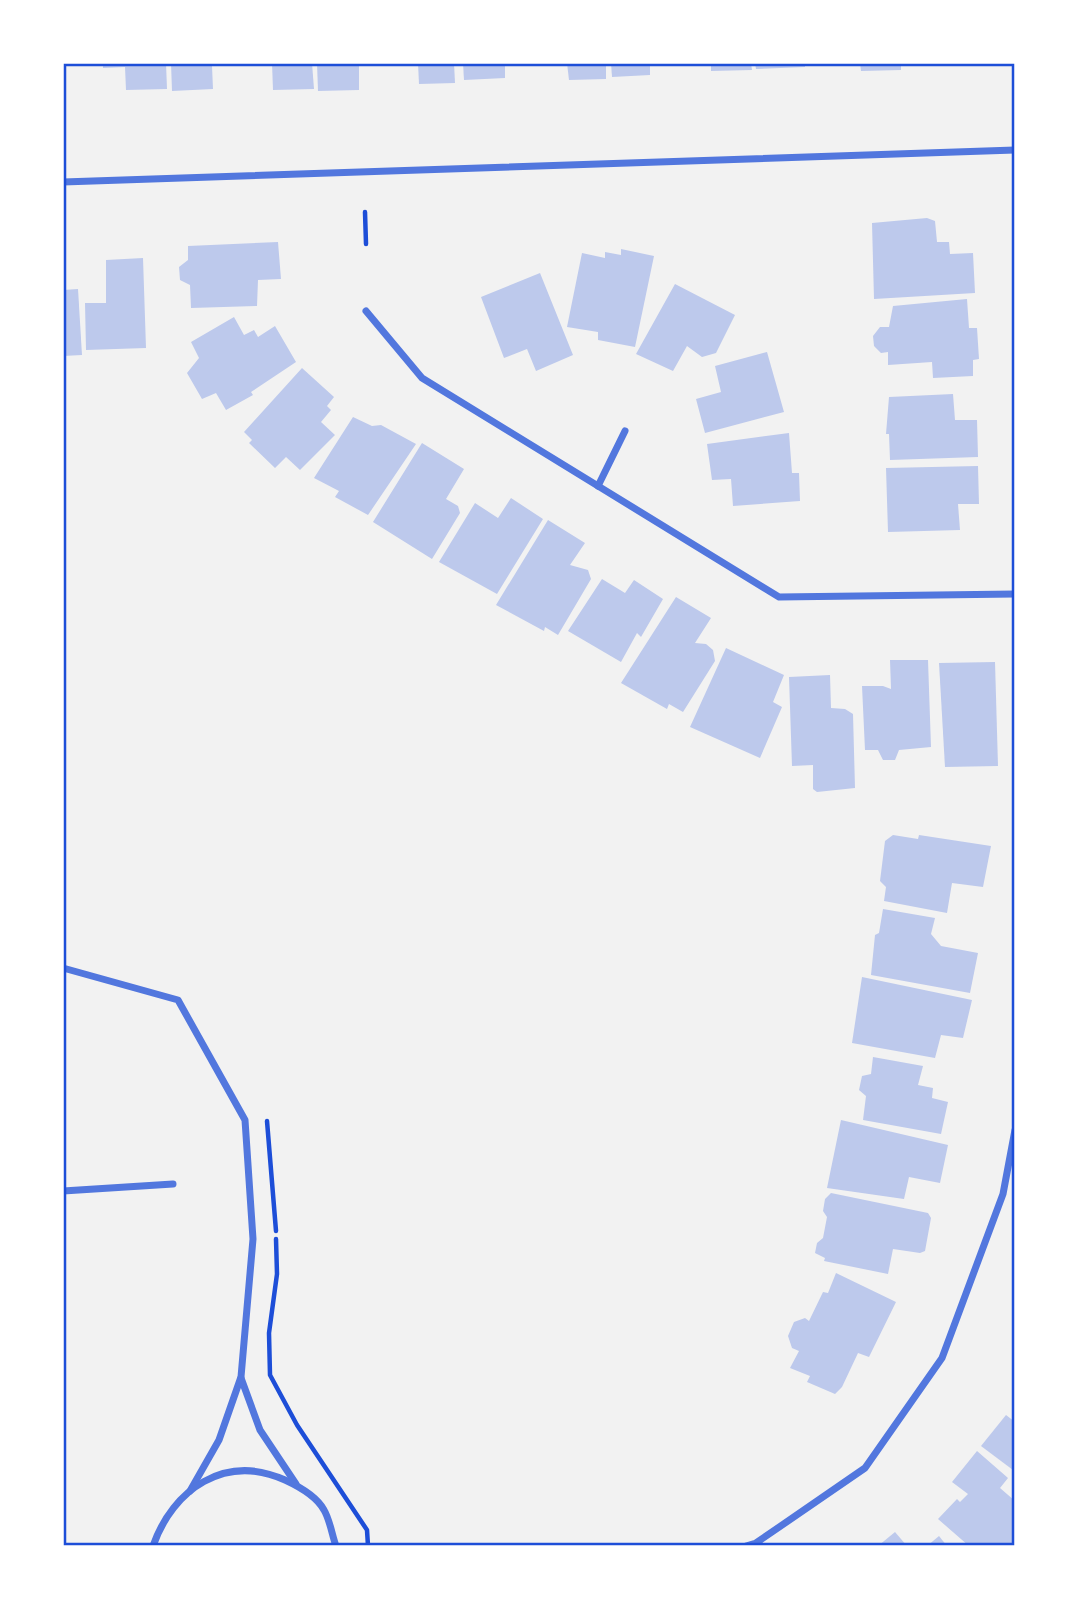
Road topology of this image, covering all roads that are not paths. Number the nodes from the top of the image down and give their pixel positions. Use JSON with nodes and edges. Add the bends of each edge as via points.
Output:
{"nodes":[{"id":1,"x":1015,"y":150,"type":"edge"},
{"id":2,"x":63,"y":181,"type":"edge"},
{"id":3,"x":366,"y":312,"type":"dead end"},
{"id":4,"x":625,"y":431,"type":"dead end"},
{"id":5,"x":598,"y":486,"type":"junction"},
{"id":6,"x":1015,"y":594,"type":"edge"},
{"id":7,"x":63,"y":968,"type":"edge"},
{"id":8,"x":1015,"y":1130,"type":"edge"},
{"id":9,"x":173,"y":1184,"type":"dead end"},
{"id":10,"x":63,"y":1192,"type":"edge"},
{"id":11,"x":241,"y":1377,"type":"junction"},
{"id":12,"x":297,"y":1486,"type":"junction"},
{"id":13,"x":190,"y":1491,"type":"junction"},
{"id":14,"x":153,"y":1546,"type":"edge"},
{"id":15,"x":336,"y":1546,"type":"edge"},
{"id":16,"x":746,"y":1546,"type":"edge"}],
"edges":[{"from":1,"to":2,"type":"street"},
{"from":3,"to":5,"type":"street","via":[[422,378]]},
{"from":4,"to":5,"type":"street"},
{"from":5,"to":6,"type":"street","via":[[779,597]]},
{"from":7,"to":11,"type":"street","via":[[178,1000],[245,1120],[253,1239]]},
{"from":8,"to":16,"type":"street","via":[[1003,1194],[942,1358],[865,1468]]},
{"from":9,"to":10,"type":"street"},
{"from":11,"to":12,"type":"street","via":[[260,1430]]},
{"from":11,"to":13,"type":"street","via":[[219,1440]]},
{"from":12,"to":13,"type":"street","via":[[270,1473],[237,1471],[206,1479]]},
{"from":12,"to":15,"type":"street","via":[[323,1508]]},
{"from":13,"to":14,"type":"street","via":[[180,1497],[161,1524]]}]}
